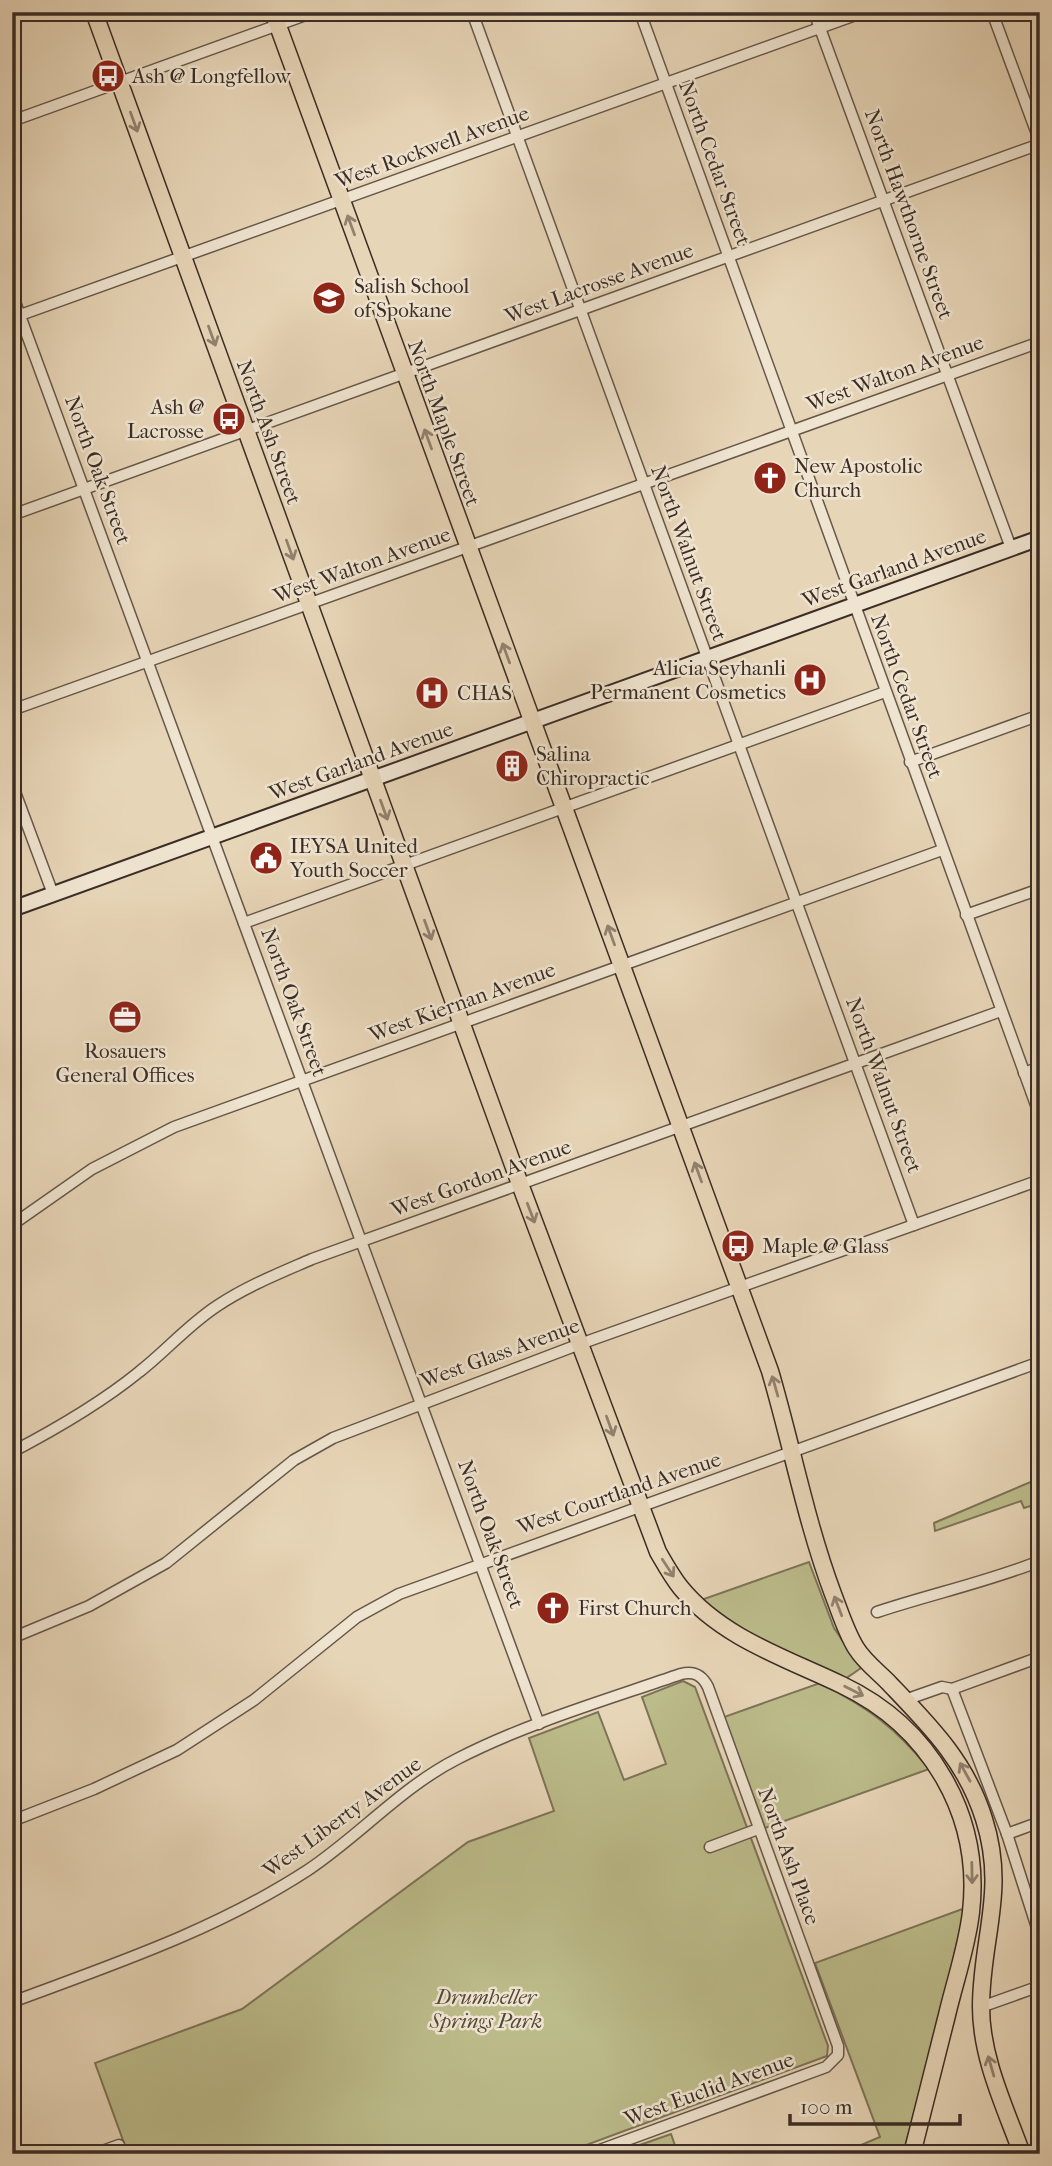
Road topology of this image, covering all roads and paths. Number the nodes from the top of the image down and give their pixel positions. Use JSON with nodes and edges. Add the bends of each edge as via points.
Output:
{"nodes":[{"id":1,"x":94,"y":12,"type":"edge"},
{"id":2,"x":314,"y":12,"type":"edge"},
{"id":3,"x":472,"y":12,"type":"edge"},
{"id":4,"x":640,"y":12,"type":"edge"},
{"id":5,"x":814,"y":12,"type":"edge"},
{"id":6,"x":864,"y":12,"type":"edge"},
{"id":7,"x":992,"y":12,"type":"edge"},
{"id":8,"x":276,"y":19,"type":"edge"},
{"id":9,"x":820,"y":28,"type":"junction"},
{"id":10,"x":119,"y":83,"type":"junction"},
{"id":11,"x":666,"y":83,"type":"junction"},
{"id":12,"x":12,"y":121,"type":"edge"},
{"id":13,"x":517,"y":136,"type":"junction"},
{"id":14,"x":1040,"y":143,"type":"edge"},
{"id":15,"x":342,"y":200,"type":"junction"},
{"id":16,"x":884,"y":201,"type":"junction"},
{"id":17,"x":183,"y":257,"type":"junction"},
{"id":18,"x":728,"y":257,"type":"junction"},
{"id":19,"x":12,"y":294,"type":"edge"},
{"id":20,"x":579,"y":310,"type":"junction"},
{"id":21,"x":16,"y":316,"type":"edge"},
{"id":22,"x":1040,"y":342,"type":"edge"},
{"id":23,"x":404,"y":373,"type":"junction"},
{"id":24,"x":947,"y":374,"type":"junction"},
{"id":25,"x":791,"y":430,"type":"junction"},
{"id":26,"x":246,"y":431,"type":"junction"},
{"id":27,"x":643,"y":484,"type":"junction"},
{"id":28,"x":85,"y":488,"type":"junction"},
{"id":29,"x":12,"y":515,"type":"edge"},
{"id":30,"x":1040,"y":538,"type":"edge"},
{"id":31,"x":467,"y":547,"type":"junction"},
{"id":32,"x":1011,"y":548,"type":"junction"},
{"id":33,"x":310,"y":604,"type":"junction"},
{"id":34,"x":853,"y":605,"type":"junction"},
{"id":35,"x":708,"y":658,"type":"junction"},
{"id":36,"x":148,"y":661,"type":"junction"},
{"id":37,"x":885,"y":692,"type":"junction"},
{"id":38,"x":12,"y":710,"type":"edge"},
{"id":39,"x":1040,"y":715,"type":"edge"},
{"id":40,"x":532,"y":722,"type":"junction"},
{"id":41,"x":739,"y":744,"type":"junction"},
{"id":42,"x":910,"y":762,"type":"junction"},
{"id":43,"x":372,"y":779,"type":"junction"},
{"id":44,"x":12,"y":784,"type":"edge"},
{"id":45,"x":564,"y":808,"type":"junction"},
{"id":46,"x":213,"y":837,"type":"junction"},
{"id":47,"x":942,"y":850,"type":"junction"},
{"id":48,"x":404,"y":866,"type":"junction"},
{"id":49,"x":1040,"y":889,"type":"edge"},
{"id":50,"x":53,"y":894,"type":"junction"},
{"id":51,"x":797,"y":902,"type":"junction"},
{"id":52,"x":12,"y":909,"type":"edge"},
{"id":53,"x":966,"y":915,"type":"junction"},
{"id":54,"x":244,"y":923,"type":"junction"},
{"id":55,"x":622,"y":965,"type":"junction"},
{"id":56,"x":1001,"y":1011,"type":"junction"},
{"id":57,"x":461,"y":1022,"type":"junction"},
{"id":58,"x":856,"y":1064,"type":"junction"},
{"id":59,"x":1040,"y":1068,"type":"edge"},
{"id":60,"x":1024,"y":1073,"type":"junction"},
{"id":61,"x":302,"y":1079,"type":"junction"},
{"id":62,"x":1040,"y":1116,"type":"edge"},
{"id":63,"x":681,"y":1126,"type":"junction"},
{"id":64,"x":1040,"y":1180,"type":"edge"},
{"id":65,"x":520,"y":1184,"type":"junction"},
{"id":66,"x":12,"y":1225,"type":"edge"},
{"id":67,"x":914,"y":1225,"type":"junction"},
{"id":68,"x":362,"y":1241,"type":"junction"},
{"id":69,"x":739,"y":1287,"type":"junction"},
{"id":70,"x":580,"y":1344,"type":"junction"},
{"id":71,"x":1040,"y":1362,"type":"edge"},
{"id":72,"x":422,"y":1402,"type":"junction"},
{"id":73,"x":12,"y":1452,"type":"edge"},
{"id":74,"x":793,"y":1452,"type":"junction"},
{"id":75,"x":639,"y":1506,"type":"junction"},
{"id":76,"x":1040,"y":1561,"type":"edge"},
{"id":77,"x":481,"y":1562,"type":"junction"},
{"id":78,"x":877,"y":1612,"type":"dead end"},
{"id":79,"x":12,"y":1638,"type":"edge"},
{"id":80,"x":1040,"y":1657,"type":"edge"},
{"id":81,"x":697,"y":1674,"type":"joint"},
{"id":82,"x":952,"y":1689,"type":"junction"},
{"id":83,"x":905,"y":1700,"type":"junction"},
{"id":84,"x":539,"y":1724,"type":"junction"},
{"id":85,"x":12,"y":1821,"type":"edge"},
{"id":86,"x":1040,"y":1822,"type":"edge"},
{"id":87,"x":758,"y":1829,"type":"junction"},
{"id":88,"x":1007,"y":1834,"type":"junction"},
{"id":89,"x":710,"y":1847,"type":"dead end"},
{"id":90,"x":1040,"y":1937,"type":"edge"},
{"id":91,"x":1040,"y":1986,"type":"edge"},
{"id":92,"x":12,"y":2002,"type":"edge"},
{"id":93,"x":981,"y":2007,"type":"junction"},
{"id":94,"x":838,"y":2055,"type":"joint"},
{"id":95,"x":119,"y":2144,"type":"dead end"},
{"id":96,"x":94,"y":2154,"type":"edge"},
{"id":97,"x":589,"y":2154,"type":"edge"},
{"id":98,"x":912,"y":2154,"type":"edge"},
{"id":99,"x":1021,"y":2154,"type":"edge"}],
"edges":[{"from":1,"to":10,"type":"main road","name":"North Ash Street"},
{"from":2,"to":8,"type":"street"},
{"from":3,"to":13,"type":"street","name":"North Walnut Street"},
{"from":4,"to":11,"type":"street","name":"North Cedar Street"},
{"from":5,"to":9,"type":"street","name":"North Hawthorne Street"},
{"from":6,"to":9,"type":"street","name":"West Rockwell Avenue"},
{"from":7,"to":14,"type":"street"},
{"from":8,"to":10,"type":"street"},
{"from":8,"to":15,"type":"main road","name":"North Maple Street"},
{"from":9,"to":11,"type":"street","name":"West Rockwell Avenue"},
{"from":9,"to":16,"type":"street","name":"North Hawthorne Street"},
{"from":10,"to":12,"type":"street"},
{"from":10,"to":17,"type":"main road","name":"North Ash Street","one_way":true},
{"from":11,"to":13,"type":"street","name":"West Rockwell Avenue"},
{"from":11,"to":18,"type":"street","name":"North Cedar Street"},
{"from":13,"to":15,"type":"street","name":"West Rockwell Avenue"},
{"from":13,"to":20,"type":"street","name":"North Walnut Street"},
{"from":14,"to":16,"type":"street","name":"West Lacrosse Avenue"},
{"from":15,"to":17,"type":"street","name":"West Rockwell Avenue"},
{"from":23,"to":15,"type":"main road","name":"North Maple Street","one_way":true},
{"from":16,"to":18,"type":"street","name":"West Lacrosse Avenue"},
{"from":16,"to":24,"type":"street","name":"North Hawthorne Street"},
{"from":17,"to":21,"type":"street","name":"West Rockwell Avenue"},
{"from":17,"to":26,"type":"main road","name":"North Ash Street","one_way":true},
{"from":18,"to":20,"type":"street","name":"West Lacrosse Avenue"},
{"from":18,"to":25,"type":"street","name":"North Cedar Street"},
{"from":19,"to":21,"type":"street","name":"North Oak Street"},
{"from":20,"to":23,"type":"street","name":"West Lacrosse Avenue"},
{"from":20,"to":27,"type":"street","name":"North Walnut Street"},
{"from":21,"to":28,"type":"street","name":"North Oak Street"},
{"from":22,"to":24,"type":"street","name":"West Walton Avenue"},
{"from":23,"to":26,"type":"street","name":"West Lacrosse Avenue"},
{"from":31,"to":23,"type":"main road","name":"North Maple Street","one_way":true},
{"from":24,"to":25,"type":"street","name":"West Walton Avenue"},
{"from":24,"to":32,"type":"street","name":"North Hawthorne Street"},
{"from":25,"to":27,"type":"street","name":"West Walton Avenue"},
{"from":25,"to":34,"type":"street","name":"North Cedar Street"},
{"from":26,"to":28,"type":"street","name":"West Lacrosse Avenue"},
{"from":26,"to":33,"type":"main road","name":"North Ash Street","one_way":true},
{"from":27,"to":31,"type":"street","name":"West Walton Avenue"},
{"from":27,"to":35,"type":"street","name":"North Walnut Street"},
{"from":28,"to":29,"type":"street","name":"West Lacrosse Avenue"},
{"from":28,"to":36,"type":"street","name":"North Oak Street"},
{"from":30,"to":32,"type":"street","name":"West Garland Avenue"},
{"from":31,"to":33,"type":"street","name":"West Walton Avenue"},
{"from":40,"to":31,"type":"main road","name":"North Maple Street","one_way":true},
{"from":32,"to":34,"type":"street","name":"West Garland Avenue"},
{"from":33,"to":36,"type":"street","name":"West Walton Avenue"},
{"from":33,"to":43,"type":"main road","name":"North Ash Street"},
{"from":34,"to":35,"type":"street","name":"West Garland Avenue"},
{"from":34,"to":37,"type":"street","name":"North Cedar Street"},
{"from":35,"to":40,"type":"street","name":"West Garland Avenue"},
{"from":35,"to":41,"type":"street","name":"North Walnut Street"},
{"from":36,"to":38,"type":"street","name":"West Walton Avenue"},
{"from":36,"to":46,"type":"street","name":"North Oak Street"},
{"from":37,"to":41,"type":"street"},
{"from":37,"to":42,"type":"street","name":"North Cedar Street"},
{"from":39,"to":42,"type":"street"},
{"from":40,"to":43,"type":"street","name":"West Garland Avenue"},
{"from":40,"to":45,"type":"main road","name":"North Maple Street"},
{"from":41,"to":45,"type":"street"},
{"from":41,"to":51,"type":"street","name":"North Walnut Street"},
{"from":42,"to":47,"type":"street","name":"North Cedar Street"},
{"from":43,"to":46,"type":"street","name":"West Garland Avenue"},
{"from":43,"to":48,"type":"main road","name":"North Ash Street","one_way":true},
{"from":44,"to":50,"type":"street"},
{"from":45,"to":48,"type":"street"},
{"from":55,"to":45,"type":"main road","name":"North Maple Street","one_way":true},
{"from":46,"to":50,"type":"street","name":"West Garland Avenue"},
{"from":46,"to":54,"type":"street","name":"North Oak Street"},
{"from":47,"to":51,"type":"street","name":"West Kiernan Avenue"},
{"from":47,"to":53,"type":"street","name":"North Cedar Street"},
{"from":48,"to":54,"type":"street"},
{"from":48,"to":57,"type":"main road","name":"North Ash Street","one_way":true},
{"from":49,"to":53,"type":"street"},
{"from":50,"to":52,"type":"street","name":"West Garland Avenue"},
{"from":51,"to":55,"type":"street","name":"West Kiernan Avenue"},
{"from":51,"to":58,"type":"street","name":"North Walnut Street"},
{"from":53,"to":56,"type":"street","name":"North Cedar Street"},
{"from":54,"to":61,"type":"street","name":"North Oak Street"},
{"from":55,"to":57,"type":"street","name":"West Kiernan Avenue"},
{"from":55,"to":63,"type":"main road","name":"North Maple Street"},
{"from":56,"to":58,"type":"street","name":"West Gordon Avenue"},
{"from":56,"to":60,"type":"street","name":"North Cedar Street"},
{"from":57,"to":61,"type":"street","name":"West Kiernan Avenue"},
{"from":57,"to":65,"type":"main road","name":"North Ash Street"},
{"from":58,"to":63,"type":"street","name":"West Gordon Avenue"},
{"from":58,"to":67,"type":"street","name":"North Walnut Street"},
{"from":59,"to":60,"type":"street"},
{"from":60,"to":62,"type":"street","name":"North Cedar Street"},
{"from":61,"to":66,"type":"street","name":"West Kiernan Avenue","via":[[132,1146]]},
{"from":61,"to":68,"type":"street","name":"North Oak Street"},
{"from":63,"to":65,"type":"street","name":"West Gordon Avenue"},
{"from":69,"to":63,"type":"main road","name":"North Maple Street","one_way":true},
{"from":64,"to":67,"type":"street","name":"West Glass Avenue"},
{"from":65,"to":68,"type":"street","name":"West Gordon Avenue"},
{"from":65,"to":70,"type":"main road","name":"North Ash Street","one_way":true},
{"from":67,"to":69,"type":"street","name":"West Glass Avenue"},
{"from":68,"to":72,"type":"street","name":"North Oak Street"},
{"from":68,"to":73,"type":"street","name":"West Gordon Avenue","via":[[260,1281],[216,1306],[139,1372]]},
{"from":69,"to":70,"type":"street","name":"West Glass Avenue"},
{"from":74,"to":69,"type":"main road","name":"North Maple Street","one_way":true},
{"from":70,"to":72,"type":"street","name":"West Glass Avenue"},
{"from":70,"to":75,"type":"main road","name":"North Ash Street","one_way":true},
{"from":71,"to":74,"type":"street","name":"West Courtland Avenue"},
{"from":72,"to":77,"type":"street","name":"North Oak Street"},
{"from":72,"to":79,"type":"street","name":"West Glass Avenue","via":[[332,1438],[294,1460],[166,1563],[89,1606]]},
{"from":74,"to":75,"type":"street","name":"West Courtland Avenue"},
{"from":83,"to":74,"type":"main road","name":"North Maple Street","one_way":true,"via":[[864,1660],[846,1629],[815,1548]]},
{"from":75,"to":77,"type":"street","name":"West Courtland Avenue"},
{"from":75,"to":98,"type":"main road","name":"North Ash Street","one_way":true,"via":[[658,1552],[681,1588],[711,1618],[755,1646],[858,1692],[890,1713],[929,1753],[958,1806],[971,1860],[971,1914]]},
{"from":76,"to":78,"type":"street"},
{"from":77,"to":84,"type":"street","name":"North Oak Street"},
{"from":77,"to":85,"type":"street","name":"West Courtland Avenue","via":[[399,1594],[357,1618],[254,1700],[177,1750],[94,1790]]},
{"from":80,"to":82,"type":"street"},
{"from":81,"to":84,"type":"street","name":"West Liberty Avenue","via":[[681,1674]]},
{"from":81,"to":87,"type":"street","name":"North Ash Place","via":[[708,1687]]},
{"from":82,"to":83,"type":"street","via":[[942,1687]]},
{"from":82,"to":88,"type":"street"},
{"from":93,"to":83,"type":"main road","name":"North Maple Street","one_way":true,"via":[[994,1903],[988,1833],[958,1761],[930,1723]]},
{"from":84,"to":92,"type":"street","name":"West Liberty Avenue","via":[[454,1760],[335,1851],[223,1919]]},
{"from":86,"to":88,"type":"street"},
{"from":87,"to":89,"type":"street"},
{"from":87,"to":94,"type":"street","name":"North Ash Place"},
{"from":88,"to":90,"type":"street"},
{"from":91,"to":93,"type":"street"},
{"from":99,"to":93,"type":"main road","name":"North Maple Street","one_way":true,"via":[[986,2051]]},
{"from":94,"to":97,"type":"street","name":"West Euclid Avenue","via":[[826,2067]]},
{"from":95,"to":96,"type":"street"}]}
